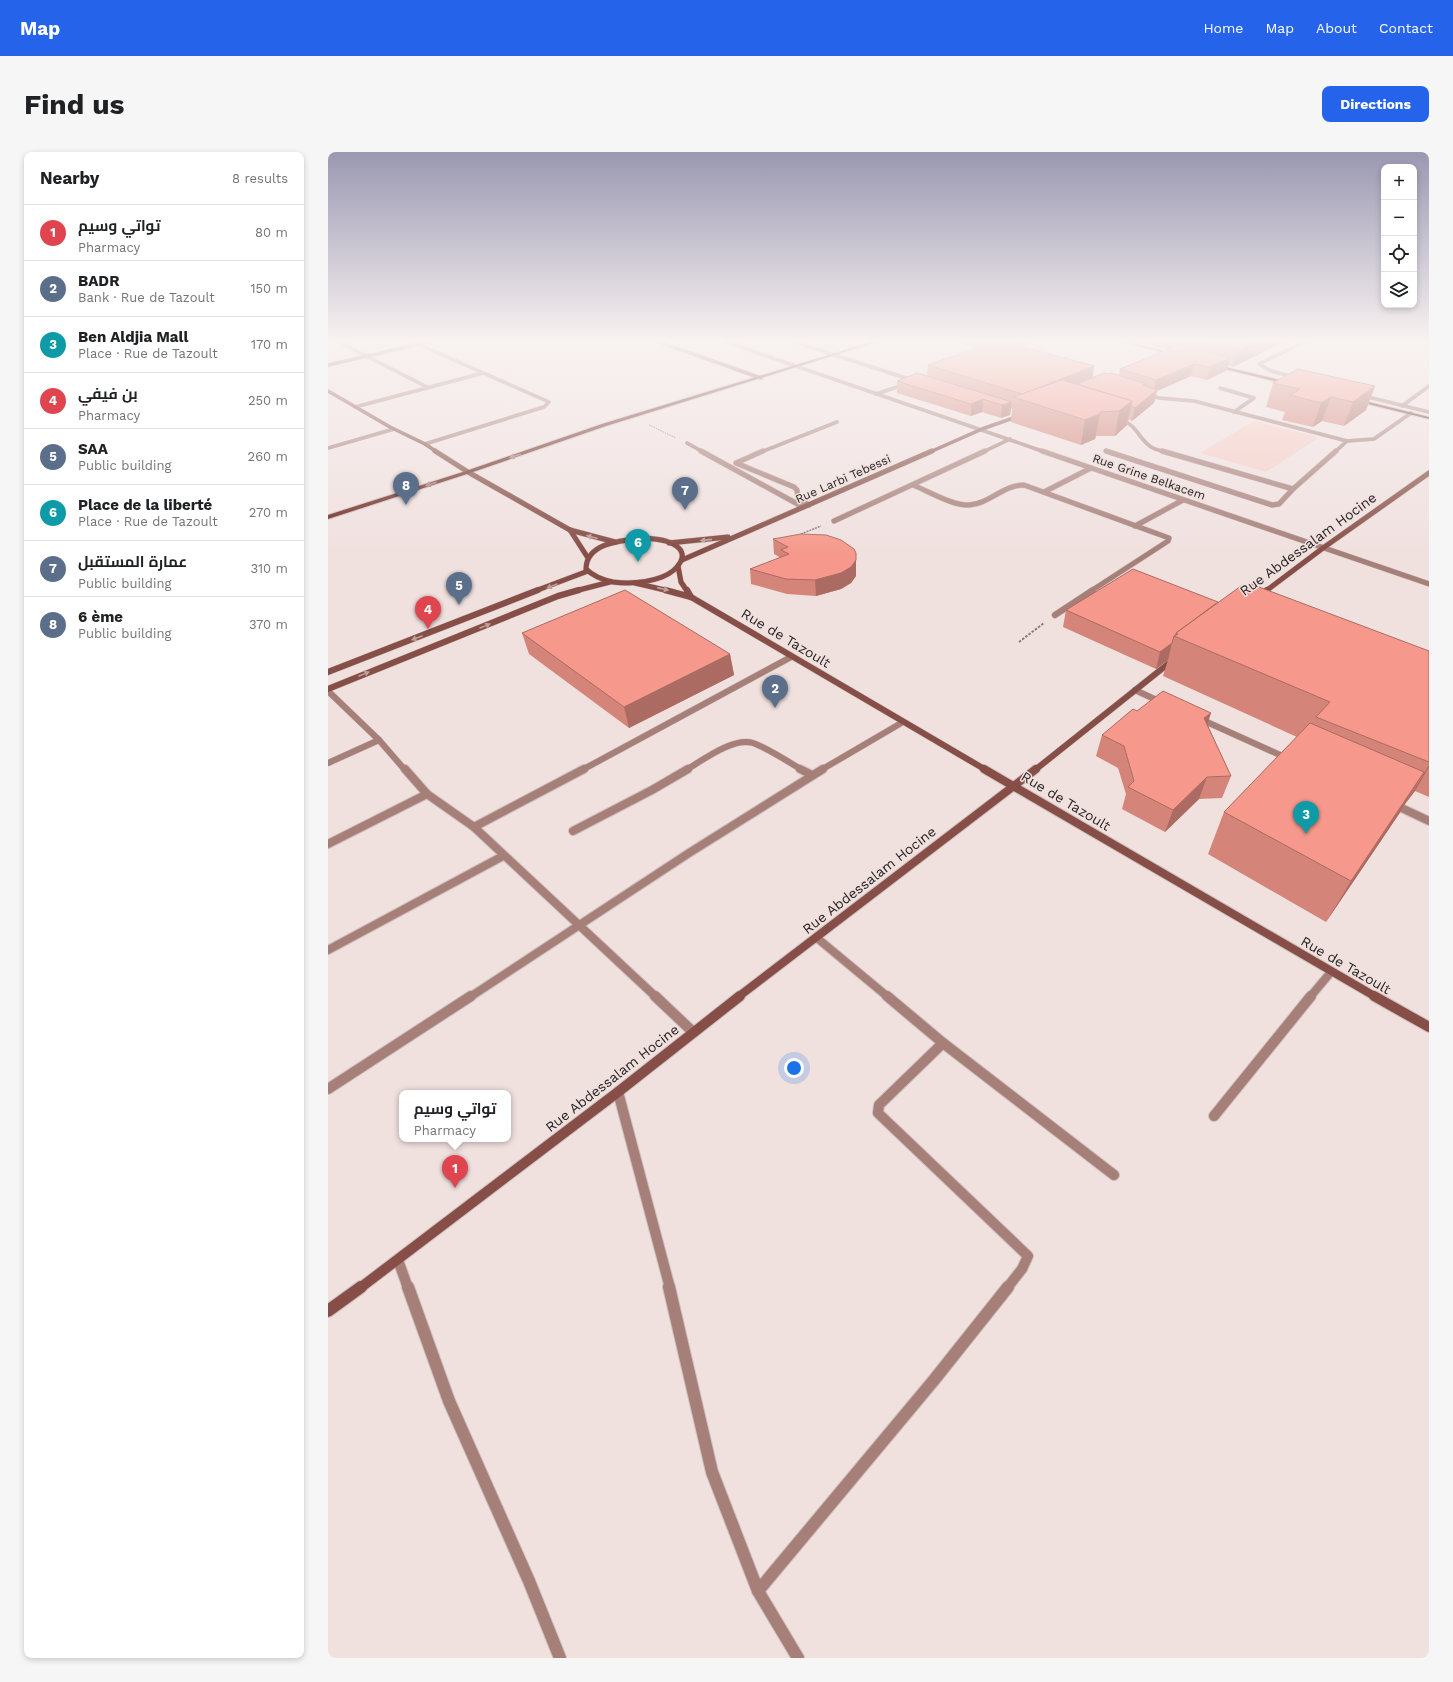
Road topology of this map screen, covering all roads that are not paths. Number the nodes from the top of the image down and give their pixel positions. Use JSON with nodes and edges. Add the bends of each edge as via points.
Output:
{"nodes":[{"id":1,"x":364,"y":412,"type":"edge"},
{"id":2,"x":524,"y":412,"type":"edge"},
{"id":3,"x":646,"y":412,"type":"edge"},
{"id":4,"x":931,"y":412,"type":"edge"},
{"id":5,"x":1235,"y":412,"type":"edge"},
{"id":6,"x":1408,"y":412,"type":"edge"},
{"id":7,"x":1013,"y":413,"type":"edge"},
{"id":8,"x":1411,"y":413,"type":"junction"},
{"id":9,"x":1023,"y":415,"type":"joint"},
{"id":10,"x":1111,"y":416,"type":"edge"},
{"id":11,"x":1429,"y":418,"type":"edge"},
{"id":12,"x":836,"y":422,"type":"dead end"},
{"id":13,"x":394,"y":429,"type":"junction"},
{"id":14,"x":982,"y":429,"type":"junction"},
{"id":15,"x":1010,"y":439,"type":"junction"},
{"id":16,"x":1347,"y":441,"type":"junction"},
{"id":17,"x":687,"y":443,"type":"road end"},
{"id":18,"x":424,"y":444,"type":"junction"},
{"id":19,"x":328,"y":448,"type":"edge"},
{"id":20,"x":1106,"y":451,"type":"dead end"},
{"id":21,"x":1091,"y":468,"type":"junction"},
{"id":22,"x":468,"y":472,"type":"junction"},
{"id":23,"x":1429,"y":473,"type":"edge"},
{"id":24,"x":913,"y":485,"type":"junction"},
{"id":25,"x":1293,"y":489,"type":"junction"},
{"id":26,"x":1044,"y":492,"type":"junction"},
{"id":27,"x":1183,"y":500,"type":"junction"},
{"id":28,"x":809,"y":505,"type":"junction"},
{"id":29,"x":803,"y":508,"type":"junction"},
{"id":30,"x":328,"y":517,"type":"edge"},
{"id":31,"x":834,"y":521,"type":"road end"},
{"id":32,"x":1135,"y":526,"type":"junction"},
{"id":33,"x":570,"y":530,"type":"junction"},
{"id":34,"x":743,"y":534,"type":"junction"},
{"id":35,"x":615,"y":542,"type":"junction"},
{"id":36,"x":669,"y":543,"type":"junction"},
{"id":37,"x":1323,"y":548,"type":"junction"},
{"id":38,"x":588,"y":558,"type":"junction"},
{"id":39,"x":682,"y":560,"type":"junction"},
{"id":40,"x":678,"y":566,"type":"junction"},
{"id":41,"x":588,"y":571,"type":"junction"},
{"id":42,"x":1123,"y":572,"type":"junction"},
{"id":43,"x":1130,"y":574,"type":"edge"},
{"id":44,"x":610,"y":582,"type":"junction"},
{"id":45,"x":635,"y":583,"type":"junction"},
{"id":46,"x":1429,"y":584,"type":"edge"},
{"id":47,"x":691,"y":597,"type":"junction"},
{"id":48,"x":1253,"y":601,"type":"edge"},
{"id":49,"x":1055,"y":615,"type":"road end"},
{"id":50,"x":791,"y":656,"type":"junction"},
{"id":51,"x":1177,"y":658,"type":"edge"},
{"id":52,"x":328,"y":672,"type":"edge"},
{"id":53,"x":328,"y":690,"type":"edge"},
{"id":54,"x":1135,"y":690,"type":"junction"},
{"id":55,"x":1171,"y":706,"type":"edge"},
{"id":56,"x":1192,"y":716,"type":"edge"},
{"id":57,"x":903,"y":722,"type":"junction"},
{"id":58,"x":379,"y":740,"type":"junction"},
{"id":59,"x":1293,"y":760,"type":"edge"},
{"id":60,"x":328,"y":763,"type":"edge"},
{"id":61,"x":812,"y":775,"type":"junction"},
{"id":62,"x":1014,"y":785,"type":"junction"},
{"id":63,"x":427,"y":794,"type":"junction"},
{"id":64,"x":1386,"y":801,"type":"edge"},
{"id":65,"x":1429,"y":821,"type":"edge"},
{"id":66,"x":474,"y":827,"type":"junction"},
{"id":67,"x":573,"y":831,"type":"dead end"},
{"id":68,"x":328,"y":844,"type":"edge"},
{"id":69,"x":503,"y":856,"type":"junction"},
{"id":70,"x":580,"y":926,"type":"junction"},
{"id":71,"x":817,"y":938,"type":"junction"},
{"id":72,"x":328,"y":950,"type":"edge"},
{"id":73,"x":1331,"y":972,"type":"junction"},
{"id":74,"x":1429,"y":1027,"type":"edge"},
{"id":75,"x":693,"y":1032,"type":"junction"},
{"id":76,"x":943,"y":1044,"type":"junction"},
{"id":77,"x":328,"y":1089,"type":"edge"},
{"id":78,"x":618,"y":1092,"type":"junction"},
{"id":79,"x":1214,"y":1116,"type":"dead end"},
{"id":80,"x":1114,"y":1175,"type":"dead end"},
{"id":81,"x":398,"y":1260,"type":"junction"},
{"id":82,"x":328,"y":1311,"type":"edge"},
{"id":83,"x":758,"y":1591,"type":"junction"},
{"id":84,"x":560,"y":1658,"type":"edge"},
{"id":85,"x":798,"y":1658,"type":"edge"}],
"edges":[{"from":1,"to":13,"type":"main road"},
{"from":2,"to":18,"type":"street"},
{"from":3,"to":22,"type":"main road","one_way":true},
{"from":4,"to":14,"type":"street","name":"Rue Grine Belkacem"},
{"from":5,"to":16,"type":"street"},
{"from":6,"to":8,"type":"main road"},
{"from":7,"to":9,"type":"street"},
{"from":8,"to":11,"type":"main road"},
{"from":8,"to":16,"type":"street","via":[[1374,439]]},
{"from":9,"to":14,"type":"main road","name":"Rue Larbi Tebessi"},
{"from":10,"to":25,"type":"street","via":[[1132,423],[1147,444],[1153,448]]},
{"from":12,"to":28,"type":"street","via":[[736,463],[794,487],[798,498]]},
{"from":13,"to":18,"type":"main road"},
{"from":13,"to":19,"type":"street"},
{"from":14,"to":15,"type":"street","name":"Rue Grine Belkacem"},
{"from":14,"to":28,"type":"main road","name":"Rue Larbi Tebessi"},
{"from":15,"to":21,"type":"street","name":"Rue Grine Belkacem"},
{"from":15,"to":24,"type":"street"},
{"from":16,"to":25,"type":"street"},
{"from":17,"to":29,"type":"street"},
{"from":18,"to":22,"type":"main road"},
{"from":20,"to":25,"type":"street","via":[[1272,505],[1280,504]]},
{"from":21,"to":26,"type":"street"},
{"from":21,"to":27,"type":"street","name":"Rue Grine Belkacem"},
{"from":22,"to":30,"type":"main road","one_way":true},
{"from":22,"to":33,"type":"main road"},
{"from":23,"to":37,"type":"main road","name":"Rue Abdessalam Hocine"},
{"from":24,"to":26,"type":"street","via":[[965,505],[978,504],[1017,485]]},
{"from":24,"to":31,"type":"street"},
{"from":26,"to":32,"type":"street"},
{"from":27,"to":32,"type":"street"},
{"from":27,"to":37,"type":"street","name":"Rue Grine Belkacem"},
{"from":28,"to":29,"type":"main road","name":"Rue Larbi Tebessi"},
{"from":29,"to":34,"type":"main road","name":"Rue Larbi Tebessi"},
{"from":32,"to":42,"type":"street","via":[[1169,539]]},
{"from":35,"to":33,"type":"main road","one_way":true},
{"from":33,"to":38,"type":"main road"},
{"from":34,"to":36,"type":"main road","name":"Rue Larbi Tebessi","one_way":true},
{"from":34,"to":39,"type":"main road","name":"Rue Larbi Tebessi"},
{"from":35,"to":36,"type":"main road","name":"Rue Larbi Tebessi","via":[[644,538]]},
{"from":35,"to":38,"type":"main road","via":[[594,552]]},
{"from":36,"to":39,"type":"main road","via":[[678,547],[682,553]]},
{"from":37,"to":46,"type":"street","name":"Rue Grine Belkacem"},
{"from":37,"to":48,"type":"main road","name":"Rue Abdessalam Hocine"},
{"from":38,"to":41,"type":"main road"},
{"from":39,"to":40,"type":"main road"},
{"from":40,"to":45,"type":"main road","via":[[661,577]]},
{"from":40,"to":47,"type":"main road","name":"Rue de Tazoult","via":[[681,582]]},
{"from":41,"to":44,"type":"main road","via":[[596,578]]},
{"from":41,"to":52,"type":"main road","one_way":true},
{"from":42,"to":43,"type":"street"},
{"from":42,"to":49,"type":"street"},
{"from":44,"to":45,"type":"main road"},
{"from":53,"to":44,"type":"main road","one_way":true,"via":[[558,596]]},
{"from":45,"to":47,"type":"main road","name":"Rue de Tazoult","one_way":true},
{"from":47,"to":50,"type":"main road","name":"Rue de Tazoult"},
{"from":50,"to":57,"type":"main road","name":"Rue de Tazoult"},
{"from":50,"to":66,"type":"street"},
{"from":51,"to":54,"type":"main road","name":"Rue Abdessalam Hocine"},
{"from":53,"to":58,"type":"street"},
{"from":54,"to":55,"type":"street"},
{"from":54,"to":62,"type":"main road","name":"Rue Abdessalam Hocine"},
{"from":56,"to":59,"type":"street"},
{"from":57,"to":61,"type":"street"},
{"from":57,"to":62,"type":"main road","name":"Rue de Tazoult"},
{"from":58,"to":60,"type":"street"},
{"from":58,"to":63,"type":"street"},
{"from":61,"to":67,"type":"street","via":[[753,743],[739,742],[723,748],[652,790]]},
{"from":61,"to":70,"type":"street"},
{"from":62,"to":71,"type":"main road","name":"Rue Abdessalam Hocine"},
{"from":62,"to":73,"type":"main road","name":"Rue de Tazoult"},
{"from":63,"to":66,"type":"street"},
{"from":63,"to":68,"type":"street"},
{"from":64,"to":65,"type":"street"},
{"from":66,"to":69,"type":"street"},
{"from":69,"to":70,"type":"street"},
{"from":69,"to":72,"type":"street"},
{"from":70,"to":75,"type":"street"},
{"from":70,"to":77,"type":"street"},
{"from":71,"to":75,"type":"main road","name":"Rue Abdessalam Hocine"},
{"from":71,"to":76,"type":"street"},
{"from":73,"to":74,"type":"main road","name":"Rue de Tazoult"},
{"from":73,"to":79,"type":"street"},
{"from":75,"to":78,"type":"main road","name":"Rue Abdessalam Hocine"},
{"from":76,"to":80,"type":"street"},
{"from":76,"to":83,"type":"street","via":[[879,1105],[878,1113],[1026,1254],[1027,1260],[934,1380]]},
{"from":78,"to":81,"type":"main road","name":"Rue Abdessalam Hocine"},
{"from":78,"to":83,"type":"street","via":[[668,1281],[712,1472]]},
{"from":81,"to":82,"type":"main road","name":"Rue Abdessalam Hocine"},
{"from":81,"to":84,"type":"street","via":[[450,1401]]},
{"from":83,"to":85,"type":"street"}]}
